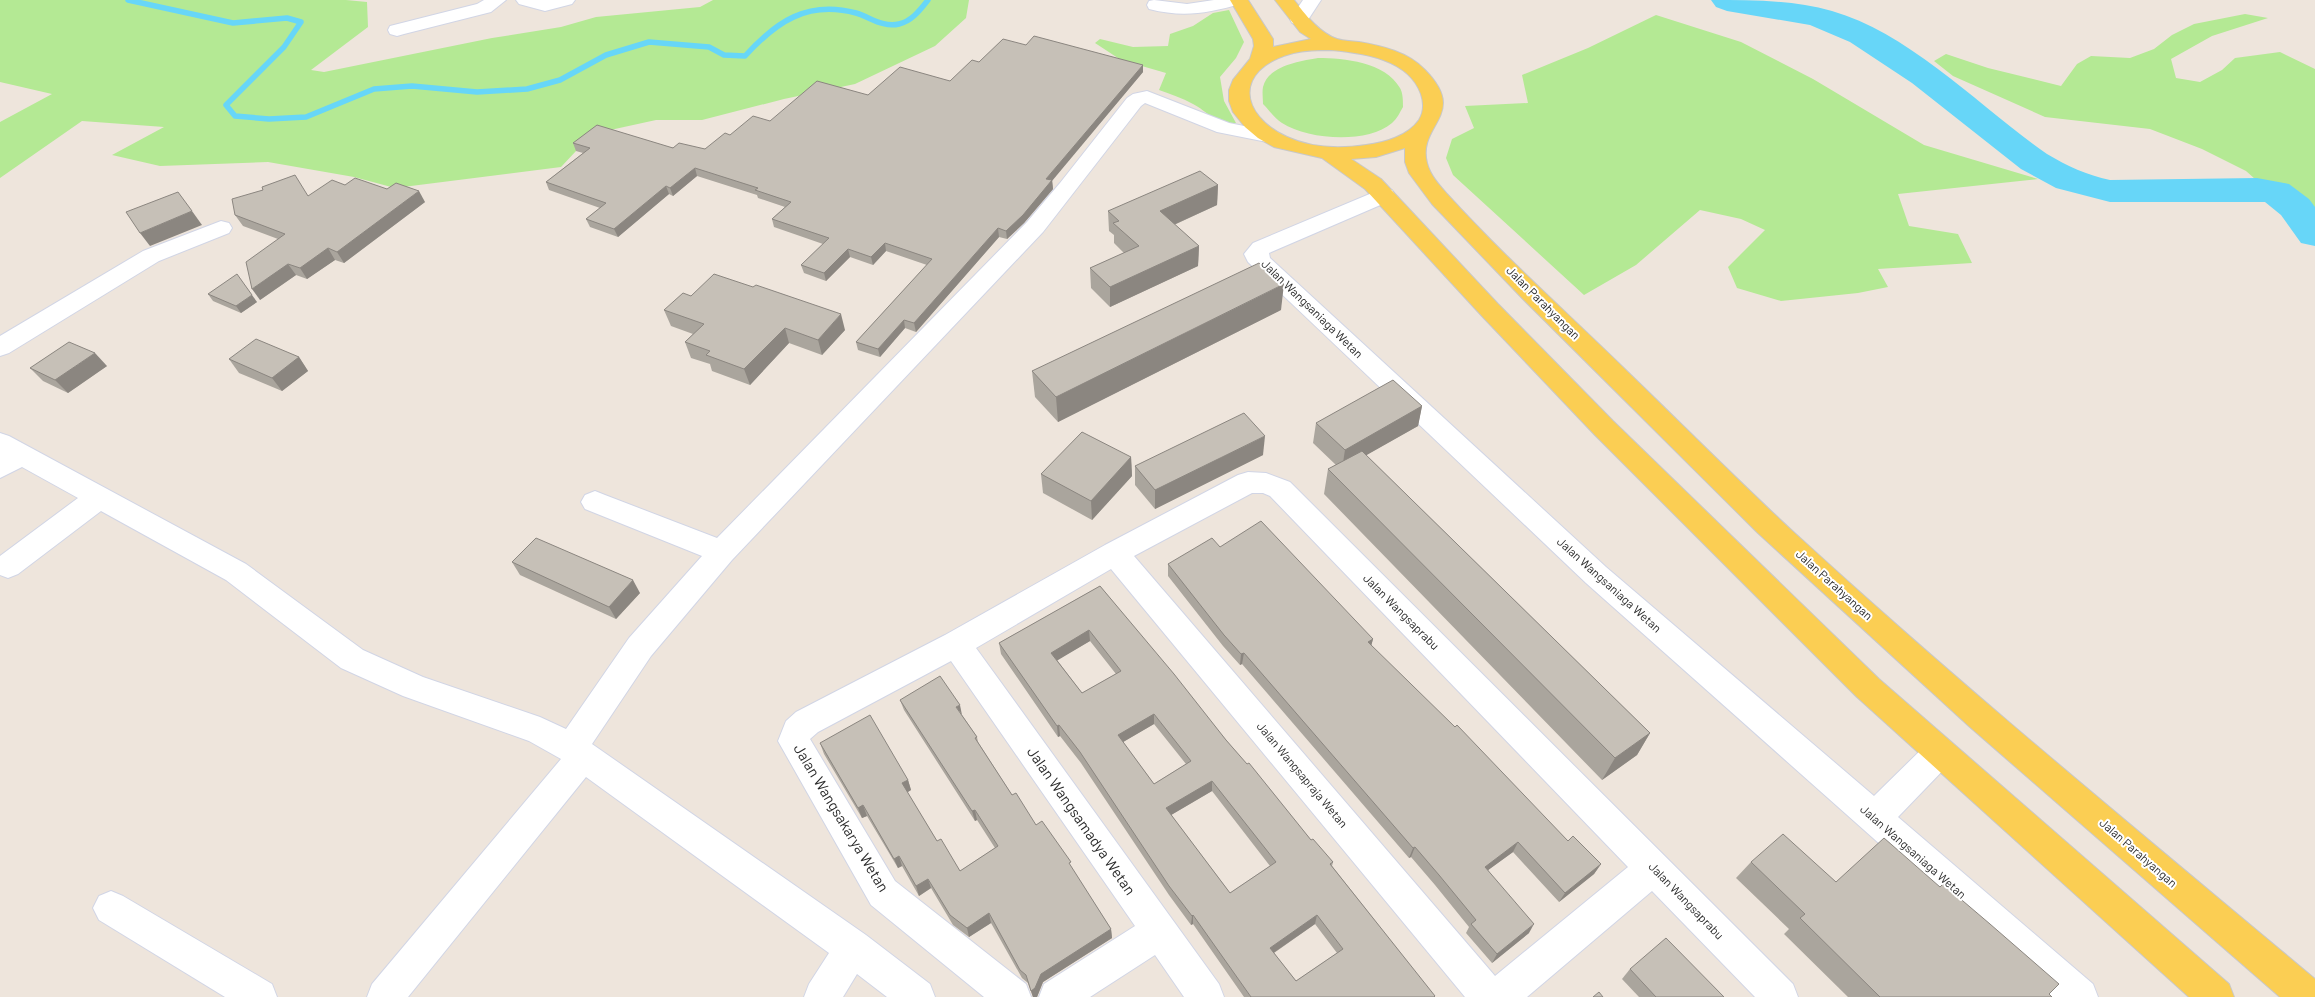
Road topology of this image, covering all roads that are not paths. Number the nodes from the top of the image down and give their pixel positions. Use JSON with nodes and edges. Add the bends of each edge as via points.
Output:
{"nodes":[{"id":1,"x":497,"y":0,"type":"edge"},
{"id":2,"x":525,"y":0,"type":"edge"},
{"id":3,"x":566,"y":0,"type":"edge"},
{"id":4,"x":1235,"y":0,"type":"edge"},
{"id":5,"x":1239,"y":0,"type":"edge"},
{"id":6,"x":1284,"y":0,"type":"edge"},
{"id":7,"x":1312,"y":0,"type":"edge"},
{"id":8,"x":1156,"y":5,"type":"dead end"},
{"id":9,"x":1299,"y":19,"type":"junction"},
{"id":10,"x":397,"y":30,"type":"dead end"},
{"id":11,"x":1331,"y":44,"type":"junction"},
{"id":12,"x":1259,"y":61,"type":"junction"},
{"id":13,"x":1421,"y":131,"type":"junction"},
{"id":14,"x":1272,"y":137,"type":"junction"},
{"id":15,"x":1328,"y":153,"type":"junction"},
{"id":16,"x":1384,"y":195,"type":"junction"},
{"id":17,"x":221,"y":228,"type":"dead end"},
{"id":18,"x":0,"y":347,"type":"edge"},
{"id":19,"x":7,"y":455,"type":"edge"},
{"id":20,"x":100,"y":497,"type":"junction"},
{"id":21,"x":595,"y":502,"type":"dead end"},
{"id":22,"x":722,"y":552,"type":"junction"},
{"id":23,"x":1115,"y":553,"type":"junction"},
{"id":24,"x":8,"y":566,"type":"dead end"},
{"id":25,"x":956,"y":644,"type":"junction"},
{"id":26,"x":577,"y":752,"type":"junction"},
{"id":27,"x":1940,"y":752,"type":"junction"},
{"id":28,"x":1874,"y":819,"type":"junction"},
{"id":29,"x":1653,"y":868,"type":"junction"},
{"id":30,"x":112,"y":908,"type":"dead end"},
{"id":31,"x":1159,"y":932,"type":"junction"},
{"id":32,"x":853,"y":948,"type":"junction"},
{"id":33,"x":259,"y":997,"type":"edge"},
{"id":34,"x":385,"y":997,"type":"edge"},
{"id":35,"x":822,"y":997,"type":"edge"},
{"id":36,"x":917,"y":997,"type":"edge"},
{"id":37,"x":1013,"y":997,"type":"edge"},
{"id":38,"x":1057,"y":997,"type":"edge"},
{"id":39,"x":1206,"y":997,"type":"edge"},
{"id":40,"x":1489,"y":997,"type":"edge"},
{"id":41,"x":1499,"y":997,"type":"edge"},
{"id":42,"x":1780,"y":997,"type":"edge"},
{"id":43,"x":2080,"y":997,"type":"edge"},
{"id":44,"x":2216,"y":997,"type":"edge"},
{"id":45,"x":2308,"y":997,"type":"edge"}],
"edges":[{"from":1,"to":10,"type":"street","via":[[484,8]]},
{"from":2,"to":3,"type":"street","via":[[545,5]]},
{"from":4,"to":8,"type":"street","via":[[1181,11]]},
{"from":5,"to":12,"type":"main road","via":[[1263,38]]},
{"from":6,"to":9,"type":"main road"},
{"from":7,"to":9,"type":"street"},
{"from":9,"to":11,"type":"main road","via":[[1314,35]]},
{"from":11,"to":12,"type":"main road","via":[[1279,51]]},
{"from":11,"to":13,"type":"main road","via":[[1387,54],[1409,66],[1426,81],[1434,98],[1432,115]]},
{"from":12,"to":14,"type":"main road","via":[[1245,74],[1238,90],[1241,107],[1252,123]]},
{"from":13,"to":15,"type":"main road","via":[[1382,150],[1356,154]]},
{"from":13,"to":45,"type":"main road","name":"Jalan Parahyangan","via":[[1414,158],[1436,195],[1698,458],[1950,690]]},
{"from":14,"to":15,"type":"main road","via":[[1298,148]]},
{"from":14,"to":22,"type":"street","via":[[1224,128],[1147,97],[1134,102],[1035,227]]},
{"from":15,"to":16,"type":"main road"},
{"from":16,"to":27,"type":"main road","via":[[1604,428],[1862,681]]},
{"from":16,"to":28,"type":"street","name":"Jalan Wangsaniaga Wetan","via":[[1261,248],[1256,254],[1260,262],[1596,575]]},
{"from":17,"to":18,"type":"street","via":[[151,256]]},
{"from":19,"to":20,"type":"street"},
{"from":20,"to":24,"type":"street"},
{"from":20,"to":26,"type":"street","via":[[236,572],[352,659],[414,687],[540,731]]},
{"from":21,"to":22,"type":"street"},
{"from":22,"to":26,"type":"street","via":[[640,647]]},
{"from":23,"to":25,"type":"street","name":"Jalan Wangsaprabu"},
{"from":23,"to":29,"type":"street","name":"Jalan Wangsaprabu","via":[[1248,482],[1266,483],[1280,489]]},
{"from":23,"to":40,"type":"street","name":"Jalan Wangsapraja Wetan"},
{"from":25,"to":31,"type":"street","name":"Jalan Wangsamadya Wetan"},
{"from":25,"to":37,"type":"street","name":"Jalan Wangsakarya Wetan","via":[[807,722],[796,731],[794,741],[883,893]]},
{"from":26,"to":32,"type":"street"},
{"from":26,"to":34,"type":"street"},
{"from":27,"to":28,"type":"street"},
{"from":27,"to":44,"type":"main road"},
{"from":28,"to":43,"type":"street","name":"Jalan Wangsaniaga Wetan"},
{"from":29,"to":41,"type":"street"},
{"from":29,"to":42,"type":"street","name":"Jalan Wangsaprabu"},
{"from":30,"to":33,"type":"street"},
{"from":31,"to":38,"type":"street"},
{"from":31,"to":39,"type":"street","name":"Jalan Wangsamadya Wetan"},
{"from":32,"to":35,"type":"street"},
{"from":32,"to":36,"type":"street"}]}
